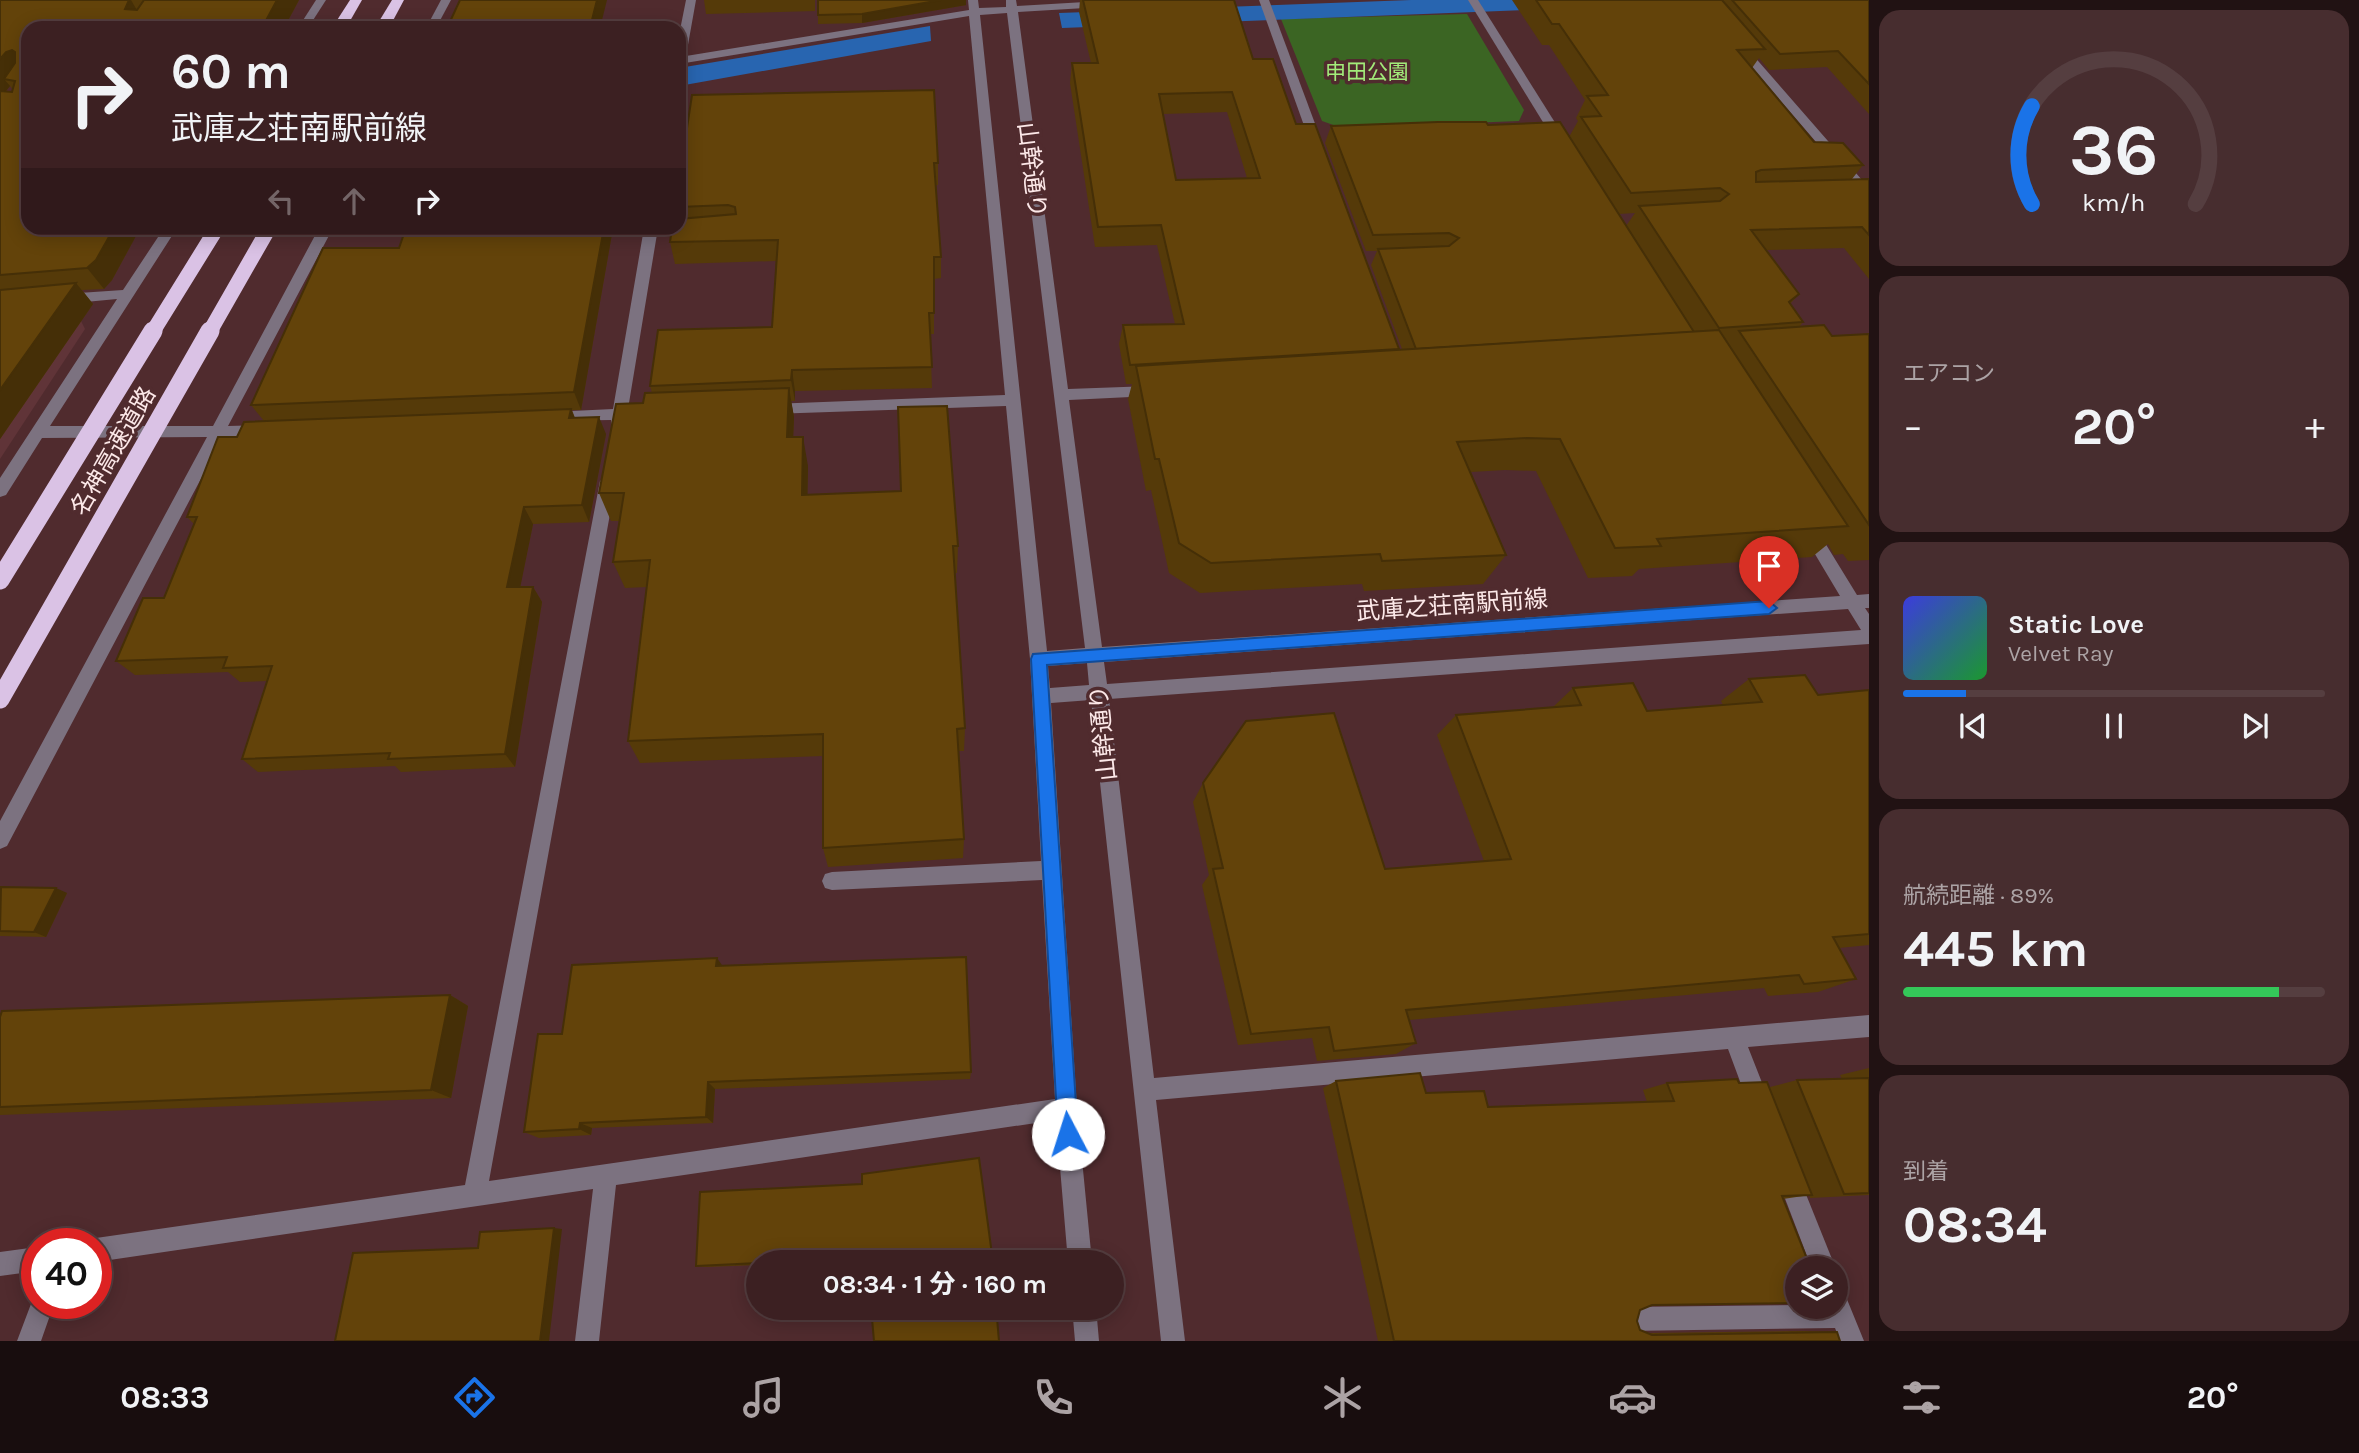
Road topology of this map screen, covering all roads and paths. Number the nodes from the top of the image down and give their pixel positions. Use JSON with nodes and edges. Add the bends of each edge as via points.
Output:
{"nodes":[{"id":1,"x":321,"y":0,"type":"edge"},
{"id":2,"x":356,"y":0,"type":"edge"},
{"id":3,"x":398,"y":0,"type":"edge"},
{"id":4,"x":446,"y":0,"type":"edge"},
{"id":5,"x":691,"y":0,"type":"edge"},
{"id":6,"x":1473,"y":0,"type":"edge"},
{"id":7,"x":1264,"y":1,"type":"edge"},
{"id":8,"x":1012,"y":4,"type":"edge"},
{"id":9,"x":1109,"y":4,"type":"edge"},
{"id":10,"x":974,"y":6,"type":"edge"},
{"id":11,"x":308,"y":21,"type":"edge"},
{"id":12,"x":343,"y":21,"type":"edge"},
{"id":13,"x":386,"y":21,"type":"edge"},
{"id":14,"x":435,"y":21,"type":"edge"},
{"id":15,"x":686,"y":26,"type":"edge"},
{"id":16,"x":1730,"y":36,"type":"edge"},
{"id":17,"x":686,"y":61,"type":"edge"},
{"id":18,"x":1571,"y":157,"type":"edge"},
{"id":19,"x":1323,"y":161,"type":"edge"},
{"id":20,"x":1863,"y":194,"type":"edge"},
{"id":21,"x":165,"y":235,"type":"edge"},
{"id":22,"x":213,"y":235,"type":"edge"},
{"id":23,"x":265,"y":235,"type":"edge"},
{"id":24,"x":322,"y":235,"type":"edge"},
{"id":25,"x":655,"y":235,"type":"edge"},
{"id":26,"x":127,"y":294,"type":"junction"},
{"id":27,"x":51,"y":300,"type":"edge"},
{"id":28,"x":1166,"y":390,"type":"edge"},
{"id":29,"x":1060,"y":395,"type":"junction"},
{"id":30,"x":1013,"y":400,"type":"junction"},
{"id":31,"x":758,"y":409,"type":"edge"},
{"id":32,"x":648,"y":413,"type":"edge"},
{"id":33,"x":621,"y":414,"type":"junction"},
{"id":34,"x":539,"y":418,"type":"edge"},
{"id":35,"x":282,"y":430,"type":"edge"},
{"id":36,"x":38,"y":432,"type":"junction"},
{"id":37,"x":214,"y":433,"type":"junction"},
{"id":38,"x":615,"y":441,"type":"edge"},
{"id":39,"x":610,"y":469,"type":"edge"},
{"id":40,"x":0,"y":491,"type":"edge"},
{"id":41,"x":1799,"y":515,"type":"edge"},
{"id":42,"x":0,"y":580,"type":"edge"},
{"id":43,"x":1861,"y":601,"type":"edge"},
{"id":44,"x":1869,"y":629,"type":"edge"},
{"id":45,"x":1869,"y":637,"type":"edge"},
{"id":46,"x":1094,"y":655,"type":"junction"},
{"id":47,"x":1039,"y":659,"type":"junction"},
{"id":48,"x":1099,"y":691,"type":"junction"},
{"id":49,"x":1041,"y":696,"type":"junction"},
{"id":50,"x":0,"y":699,"type":"edge"},
{"id":51,"x":0,"y":840,"type":"edge"},
{"id":52,"x":1051,"y":870,"type":"junction"},
{"id":53,"x":832,"y":881,"type":"edge"},
{"id":54,"x":1869,"y":1026,"type":"edge"},
{"id":55,"x":1734,"y":1038,"type":"junction"},
{"id":56,"x":1143,"y":1090,"type":"junction"},
{"id":57,"x":1066,"y":1108,"type":"junction"},
{"id":58,"x":1769,"y":1128,"type":"edge"},
{"id":59,"x":1779,"y":1153,"type":"edge"},
{"id":60,"x":606,"y":1176,"type":"junction"},
{"id":61,"x":475,"y":1193,"type":"junction"},
{"id":62,"x":112,"y":1248,"type":"edge"},
{"id":63,"x":1079,"y":1250,"type":"edge"},
{"id":64,"x":1819,"y":1256,"type":"edge"},
{"id":65,"x":21,"y":1261,"type":"edge"},
{"id":66,"x":0,"y":1264,"type":"edge"},
{"id":67,"x":1785,"y":1311,"type":"edge"},
{"id":68,"x":37,"y":1319,"type":"edge"},
{"id":69,"x":1843,"y":1319,"type":"edge"},
{"id":70,"x":1085,"y":1320,"type":"edge"},
{"id":71,"x":1626,"y":1320,"type":"edge"},
{"id":72,"x":29,"y":1341,"type":"edge"},
{"id":73,"x":587,"y":1341,"type":"edge"},
{"id":74,"x":1087,"y":1341,"type":"edge"},
{"id":75,"x":1173,"y":1341,"type":"edge"},
{"id":76,"x":1852,"y":1341,"type":"edge"}],
"edges":[{"from":1,"to":11,"type":"street"},
{"from":2,"to":12,"type":"highway"},
{"from":3,"to":13,"type":"highway"},
{"from":4,"to":14,"type":"street"},
{"from":5,"to":15,"type":"street"},
{"from":6,"to":18,"type":"street","via":[[1543,125]]},
{"from":7,"to":19,"type":"street","via":[[1321,136]]},
{"from":8,"to":9,"type":"street"},
{"from":8,"to":10,"type":"street"},
{"from":8,"to":29,"type":"street","name":"山幹通り"},
{"from":10,"to":17,"type":"street"},
{"from":10,"to":30,"type":"street","name":"山幹通り"},
{"from":16,"to":20,"type":"street"},
{"from":21,"to":26,"type":"street"},
{"from":22,"to":42,"type":"highway","name":"名神高速道路","bridge":true},
{"from":23,"to":50,"type":"highway","name":"名神高速道路","bridge":true},
{"from":24,"to":37,"type":"street"},
{"from":25,"to":33,"type":"street"},
{"from":26,"to":27,"type":"street"},
{"from":26,"to":36,"type":"street"},
{"from":28,"to":29,"type":"street"},
{"from":29,"to":46,"type":"street","name":"山幹通り"},
{"from":30,"to":31,"type":"street"},
{"from":30,"to":47,"type":"street","name":"山幹通り"},
{"from":32,"to":33,"type":"street"},
{"from":33,"to":34,"type":"street"},
{"from":33,"to":38,"type":"street"},
{"from":35,"to":37,"type":"street"},
{"from":36,"to":37,"type":"street"},
{"from":36,"to":40,"type":"street"},
{"from":37,"to":51,"type":"street"},
{"from":39,"to":61,"type":"street"},
{"from":41,"to":43,"type":"street"},
{"from":43,"to":44,"type":"street"},
{"from":43,"to":46,"type":"street","name":"武庫之荘南駅前線"},
{"from":45,"to":48,"type":"street"},
{"from":46,"to":47,"type":"street","name":"武庫之荘南駅前線"},
{"from":46,"to":48,"type":"street","name":"山幹通り"},
{"from":47,"to":49,"type":"street","name":"山幹通り"},
{"from":48,"to":49,"type":"street"},
{"from":48,"to":56,"type":"street","name":"山幹通り"},
{"from":49,"to":52,"type":"street","name":"山幹通り"},
{"from":52,"to":53,"type":"street"},
{"from":52,"to":57,"type":"street","name":"山幹通り"},
{"from":54,"to":55,"type":"street"},
{"from":55,"to":56,"type":"street"},
{"from":55,"to":58,"type":"street"},
{"from":56,"to":75,"type":"street","name":"山幹通り"},
{"from":57,"to":60,"type":"street"},
{"from":57,"to":63,"type":"street","name":"山幹通り"},
{"from":59,"to":64,"type":"street"},
{"from":60,"to":61,"type":"street"},
{"from":60,"to":73,"type":"street"},
{"from":61,"to":62,"type":"street"},
{"from":65,"to":66,"type":"street"},
{"from":67,"to":71,"type":"street"},
{"from":68,"to":72,"type":"street"},
{"from":69,"to":76,"type":"street"},
{"from":70,"to":74,"type":"street"}]}
